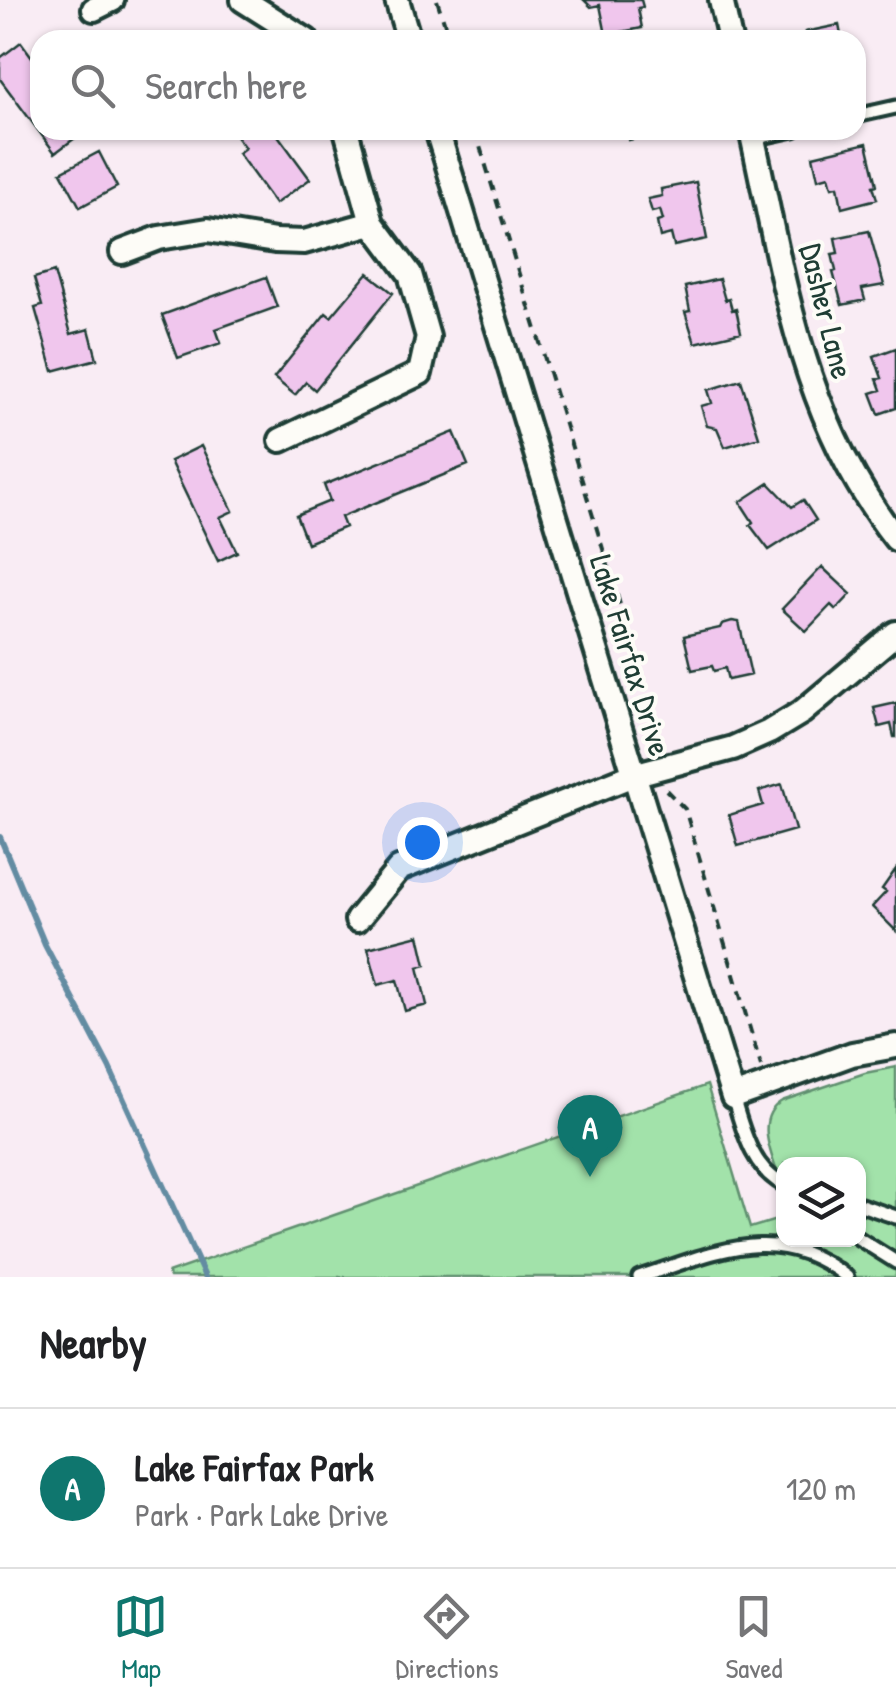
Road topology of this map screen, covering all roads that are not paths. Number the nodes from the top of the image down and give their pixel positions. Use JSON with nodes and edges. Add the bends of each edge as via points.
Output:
{"nodes":[{"id":1,"x":243,"y":0,"type":"edge"},
{"id":2,"x":397,"y":0,"type":"edge"},
{"id":3,"x":721,"y":0,"type":"edge"},
{"id":4,"x":294,"y":30,"type":"edge"},
{"id":5,"x":406,"y":30,"type":"edge"},
{"id":6,"x":728,"y":30,"type":"edge"},
{"id":7,"x":896,"y":107,"type":"edge"},
{"id":8,"x":866,"y":114,"type":"edge"},
{"id":9,"x":349,"y":140,"type":"edge"},
{"id":10,"x":440,"y":140,"type":"edge"},
{"id":11,"x":753,"y":140,"type":"edge"},
{"id":12,"x":372,"y":223,"type":"junction"},
{"id":13,"x":122,"y":252,"type":"dead end"},
{"id":14,"x":281,"y":440,"type":"dead end"},
{"id":15,"x":896,"y":539,"type":"edge"},
{"id":16,"x":896,"y":633,"type":"edge"},
{"id":17,"x":633,"y":776,"type":"junction"},
{"id":18,"x":358,"y":920,"type":"dead end"},
{"id":19,"x":896,"y":1046,"type":"edge"},
{"id":20,"x":733,"y":1097,"type":"junction"},
{"id":21,"x":776,"y":1181,"type":"edge"},
{"id":22,"x":866,"y":1207,"type":"edge"},
{"id":23,"x":896,"y":1218,"type":"edge"},
{"id":24,"x":866,"y":1243,"type":"edge"},
{"id":25,"x":896,"y":1262,"type":"edge"},
{"id":26,"x":639,"y":1277,"type":"edge"},
{"id":27,"x":847,"y":1277,"type":"edge"}],
"edges":[{"from":1,"to":4,"type":"street"},
{"from":2,"to":5,"type":"street"},
{"from":3,"to":6,"type":"street"},
{"from":7,"to":8,"type":"lane"},
{"from":9,"to":12,"type":"street"},
{"from":10,"to":17,"type":"street","name":"Lake Fairfax Drive"},
{"from":11,"to":15,"type":"street","name":"Dasher Lane","via":[[820,410],[841,457]]},
{"from":12,"to":13,"type":"street","via":[[304,242],[208,230]]},
{"from":12,"to":14,"type":"street","via":[[410,274],[428,337],[420,373]]},
{"from":16,"to":17,"type":"street","via":[[769,732]]},
{"from":17,"to":18,"type":"street","via":[[399,870]]},
{"from":17,"to":20,"type":"street","name":"Lake Fairfax Drive"},
{"from":19,"to":20,"type":"street","via":[[852,1054]]},
{"from":20,"to":21,"type":"lane","name":"Lake Fairfax Drive","via":[[749,1147]]},
{"from":22,"to":23,"type":"lane"},
{"from":24,"to":25,"type":"lane"},
{"from":26,"to":27,"type":"lane","via":[[736,1246],[811,1253]]}]}
